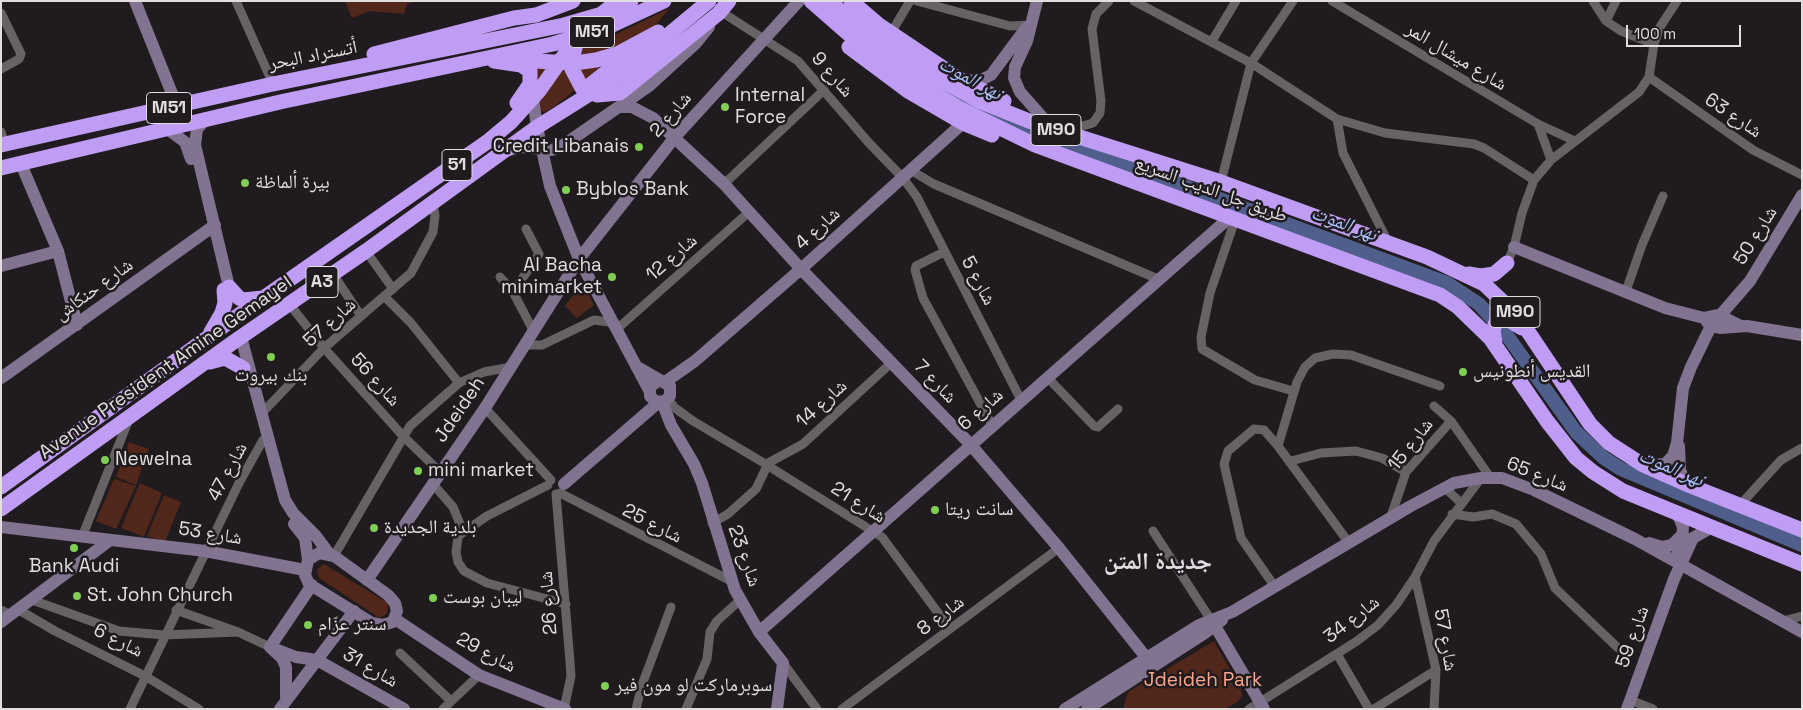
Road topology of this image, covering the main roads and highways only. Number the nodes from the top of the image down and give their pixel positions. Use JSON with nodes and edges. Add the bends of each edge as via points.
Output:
{"nodes":[{"id":1,"x":552,"y":1,"type":"edge"},
{"id":2,"x":572,"y":1,"type":"edge"},
{"id":3,"x":618,"y":1,"type":"edge"},
{"id":4,"x":631,"y":1,"type":"edge"},
{"id":5,"x":664,"y":1,"type":"edge"},
{"id":6,"x":695,"y":1,"type":"edge"},
{"id":7,"x":709,"y":1,"type":"edge"},
{"id":8,"x":800,"y":1,"type":"edge"},
{"id":9,"x":804,"y":1,"type":"edge"},
{"id":10,"x":811,"y":1,"type":"edge"},
{"id":11,"x":829,"y":1,"type":"edge"},
{"id":12,"x":851,"y":1,"type":"edge"},
{"id":13,"x":723,"y":7,"type":"edge"},
{"id":14,"x":514,"y":18,"type":"junction"},
{"id":15,"x":818,"y":18,"type":"junction"},
{"id":16,"x":658,"y":32,"type":"junction"},
{"id":17,"x":580,"y":36,"type":"junction"},
{"id":18,"x":492,"y":61,"type":"junction"},
{"id":19,"x":441,"y":67,"type":"junction"},
{"id":20,"x":337,"y":72,"type":"junction"},
{"id":21,"x":568,"y":108,"type":"junction"},
{"id":22,"x":2,"y":141,"type":"edge"},
{"id":23,"x":1060,"y":156,"type":"junction"},
{"id":24,"x":1174,"y":166,"type":"junction"},
{"id":25,"x":1,"y":168,"type":"edge"},
{"id":26,"x":389,"y":212,"type":"junction"},
{"id":27,"x":1460,"y":272,"type":"junction"},
{"id":28,"x":226,"y":288,"type":"junction"},
{"id":29,"x":263,"y":298,"type":"junction"},
{"id":30,"x":1513,"y":316,"type":"junction"},
{"id":31,"x":236,"y":317,"type":"junction"},
{"id":32,"x":1494,"y":337,"type":"junction"},
{"id":33,"x":207,"y":338,"type":"junction"},
{"id":34,"x":238,"y":339,"type":"junction"},
{"id":35,"x":200,"y":367,"type":"junction"},
{"id":36,"x":1,"y":487,"type":"edge"},
{"id":37,"x":1,"y":508,"type":"edge"},
{"id":38,"x":1802,"y":530,"type":"edge"},
{"id":39,"x":1802,"y":564,"type":"edge"}],
"edges":[{"from":1,"to":14,"type":"highway"},
{"from":2,"to":14,"type":"highway","via":[[536,15]]},
{"from":3,"to":17,"type":"highway"},
{"from":4,"to":20,"type":"highway","name":"أتستراد البحر","number":"M51","via":[[564,26]]},
{"from":5,"to":19,"type":"highway","name":"أتستراد البحر","number":"M51","via":[[587,34]]},
{"from":6,"to":16,"type":"highway"},
{"from":7,"to":21,"type":"highway","via":[[635,64]]},
{"from":8,"to":15,"type":"highway"},
{"from":9,"to":15,"type":"highway"},
{"from":10,"to":23,"type":"highway","name":"طريق جل الديب السريع","number":"M90","via":[[859,43],[912,80],[958,108]]},
{"from":11,"to":24,"type":"highway","name":"طريق جل الديب السريع","number":"M90","via":[[886,46],[942,82],[1029,121]]},
{"from":12,"to":24,"type":"highway","via":[[891,33],[961,80],[1044,118],[1149,154]]},
{"from":13,"to":17,"type":"highway","via":[[634,90],[620,93],[605,96],[588,92],[574,77],[571,63]]},
{"from":13,"to":21,"type":"highway","via":[[623,84],[593,100]]},
{"from":14,"to":20,"type":"highway","via":[[357,59]]},
{"from":15,"to":23,"type":"highway","via":[[889,79],[963,123],[1039,154]]},
{"from":16,"to":18,"type":"highway","via":[[596,60],[576,63],[521,59]]},
{"from":16,"to":21,"type":"highway","via":[[578,95]]},
{"from":17,"to":26,"type":"highway","number":"51","via":[[519,112],[482,146]]},
{"from":18,"to":19,"type":"highway"},
{"from":18,"to":26,"type":"highway","via":[[525,66],[530,71],[531,79],[524,94],[499,121],[398,196]]},
{"from":19,"to":25,"type":"highway","name":"أتستراد البحر","number":"M51"},
{"from":20,"to":22,"type":"highway","name":"أتستراد البحر","number":"M51"},
{"from":21,"to":34,"type":"highway","name":"Avenue President Amine Gemayel","number":"A3"},
{"from":23,"to":32,"type":"highway","name":"طريق جل الديب السريع","number":"M90","via":[[1440,295]]},
{"from":24,"to":27,"type":"highway","number":"M90"},
{"from":26,"to":29,"type":"highway","name":"Avenue President Amine Gemayel","number":"A3"},
{"from":27,"to":30,"type":"highway","number":"M90","via":[[1484,284]]},
{"from":27,"to":30,"type":"highway","via":[[1488,276],[1508,263],[1498,283]]},
{"from":28,"to":29,"type":"highway","via":[[244,300]]},
{"from":28,"to":31,"type":"highway"},
{"from":28,"to":33,"type":"highway","via":[[222,313]]},
{"from":29,"to":31,"type":"highway","name":"Avenue President Amine Gemayel","number":"A3"},
{"from":30,"to":32,"type":"highway","via":[[1500,318],[1495,323]]},
{"from":30,"to":38,"type":"highway","number":"M90","via":[[1531,335],[1601,436],[1617,449],[1643,465],[1686,484]]},
{"from":31,"to":33,"type":"highway","name":"Avenue President Amine Gemayel","number":"A3"},
{"from":31,"to":34,"type":"highway"},
{"from":32,"to":39,"type":"highway","name":"طريق جل الديب السريع","number":"M90","via":[[1547,421],[1576,458],[1607,482]]},
{"from":33,"to":34,"type":"highway","via":[[232,332]]},
{"from":33,"to":36,"type":"highway","name":"Avenue President Amine Gemayel","number":"A3"},
{"from":34,"to":35,"type":"highway","name":"Avenue President Amine Gemayel","number":"A3"},
{"from":34,"to":35,"type":"highway","via":[[243,368],[225,358]]},
{"from":35,"to":37,"type":"highway","name":"Avenue President Amine Gemayel","number":"A3"}]}
